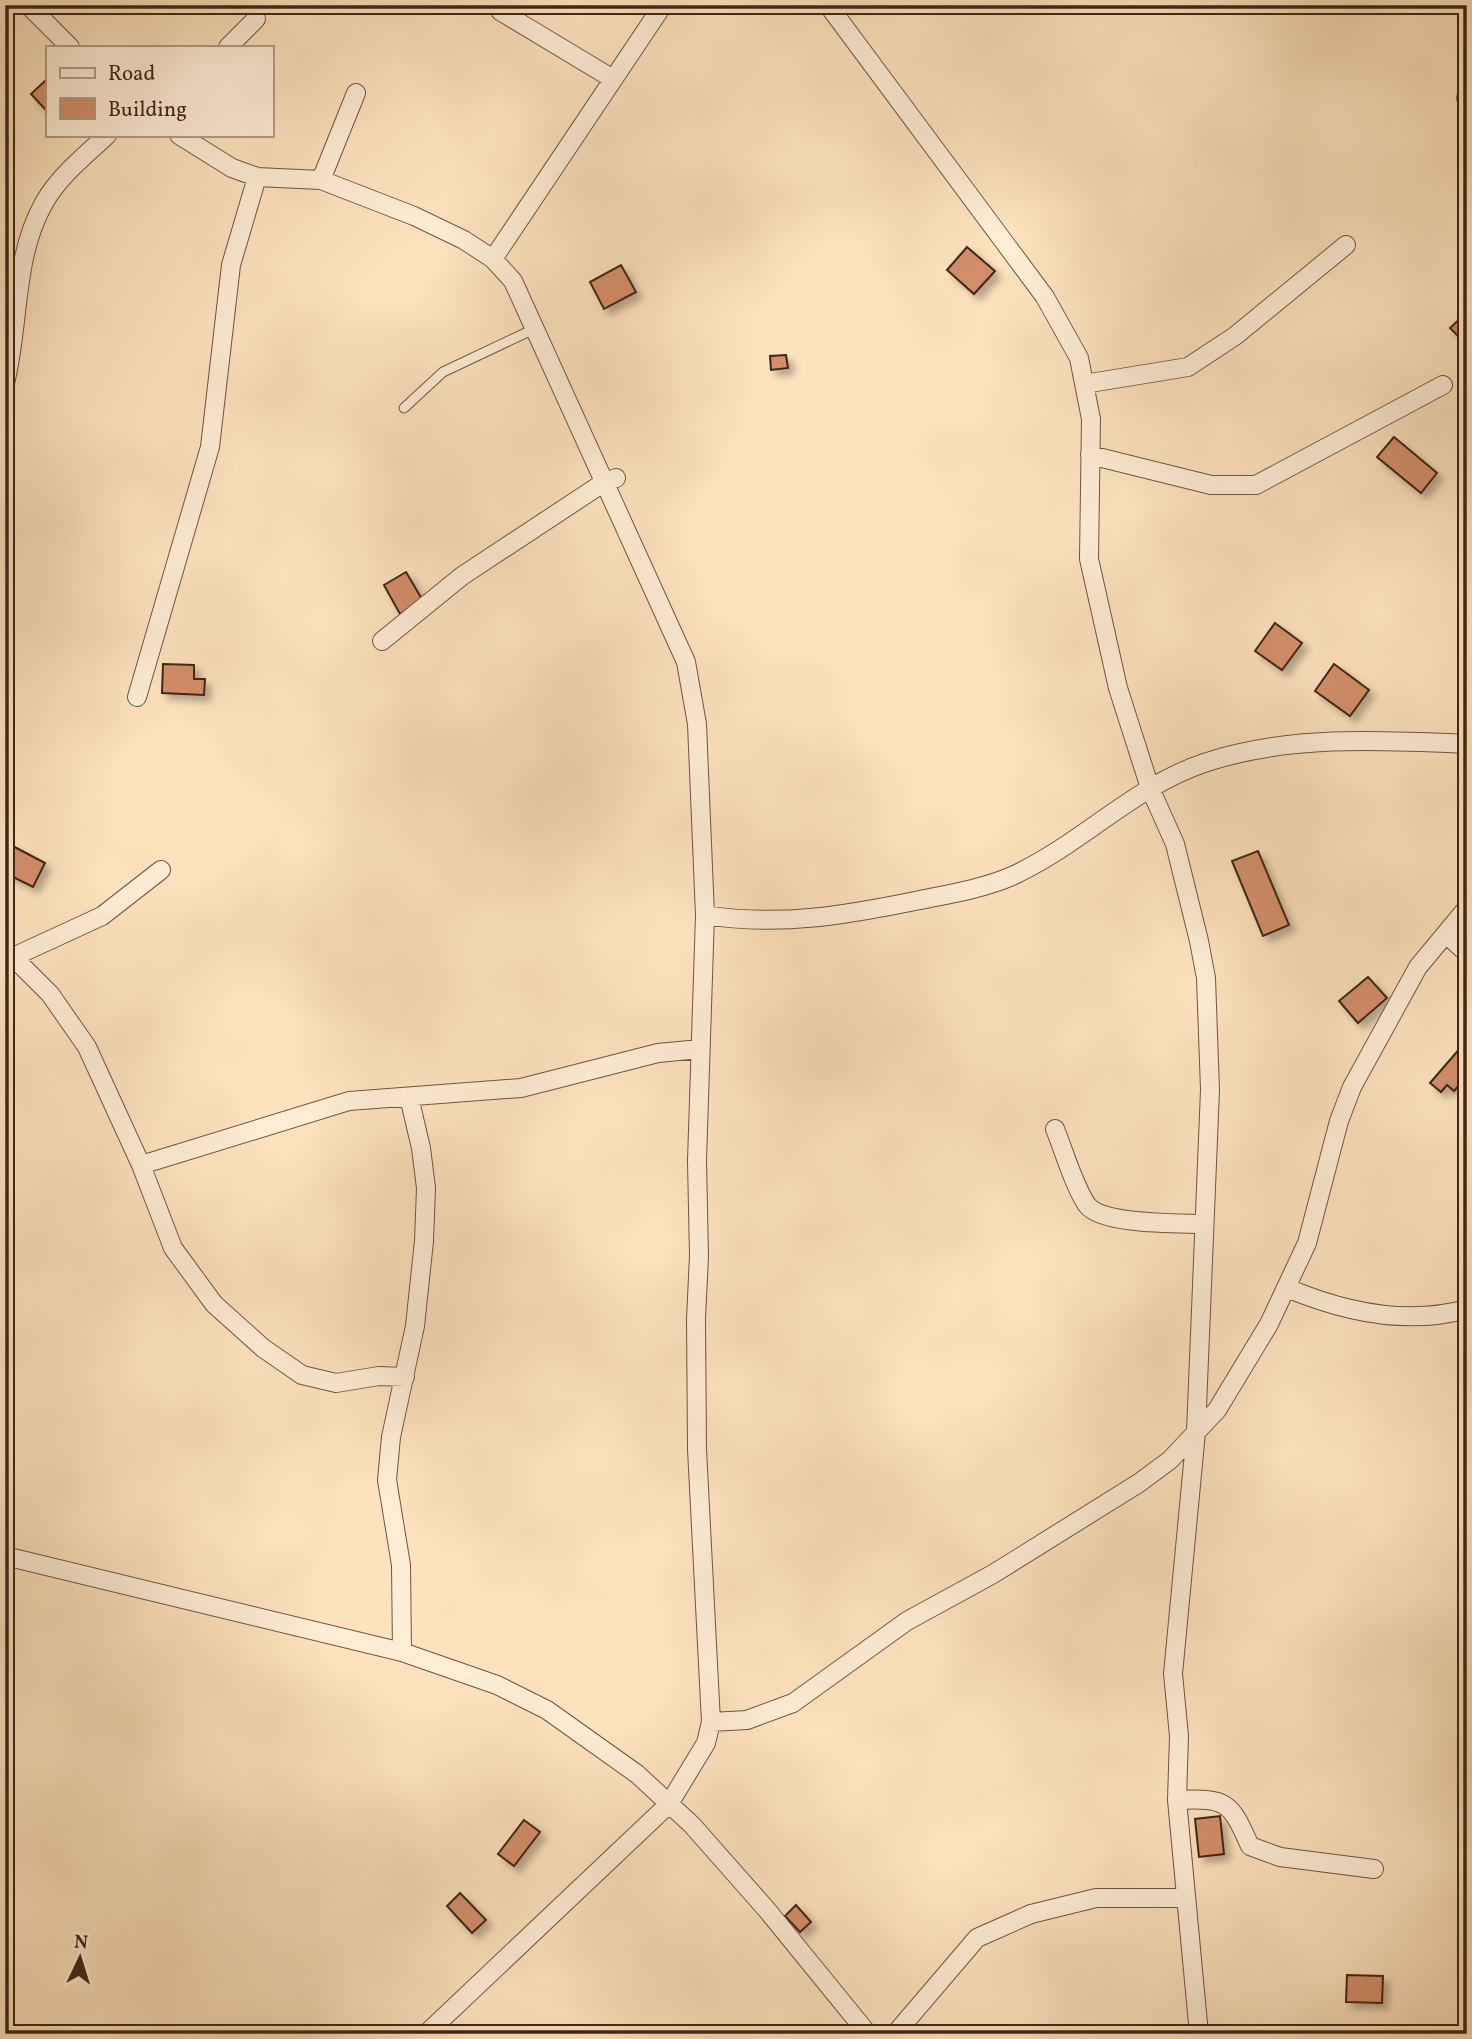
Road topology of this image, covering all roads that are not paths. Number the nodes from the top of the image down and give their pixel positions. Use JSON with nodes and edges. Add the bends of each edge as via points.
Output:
{"nodes":[{"id":1,"x":28,"y":5,"type":"edge"},
{"id":2,"x":663,"y":5,"type":"edge"},
{"id":3,"x":828,"y":5,"type":"edge"},
{"id":4,"x":500,"y":11,"type":"dead end"},
{"id":5,"x":256,"y":19,"type":"dead end"},
{"id":6,"x":69,"y":46,"type":"edge"},
{"id":7,"x":229,"y":46,"type":"edge"},
{"id":8,"x":613,"y":79,"type":"junction"},
{"id":9,"x":356,"y":93,"type":"dead end"},
{"id":10,"x":106,"y":136,"type":"edge"},
{"id":11,"x":181,"y":136,"type":"edge"},
{"id":12,"x":257,"y":177,"type":"junction"},
{"id":13,"x":321,"y":180,"type":"junction"},
{"id":14,"x":1346,"y":245,"type":"dead end"},
{"id":15,"x":492,"y":259,"type":"junction"},
{"id":16,"x":534,"y":329,"type":"junction"},
{"id":17,"x":5,"y":383,"type":"edge"},
{"id":18,"x":1084,"y":384,"type":"junction"},
{"id":19,"x":1443,"y":385,"type":"dead end"},
{"id":20,"x":404,"y":408,"type":"dead end"},
{"id":21,"x":1090,"y":455,"type":"junction"},
{"id":22,"x":610,"y":481,"type":"junction"},
{"id":23,"x":382,"y":641,"type":"dead end"},
{"id":24,"x":137,"y":696,"type":"dead end"},
{"id":25,"x":1467,"y":744,"type":"edge"},
{"id":26,"x":1150,"y":789,"type":"junction"},
{"id":27,"x":160,"y":870,"type":"dead end"},
{"id":28,"x":1466,"y":910,"type":"edge"},
{"id":29,"x":705,"y":915,"type":"junction"},
{"id":30,"x":1446,"y":934,"type":"junction"},
{"id":31,"x":9,"y":953,"type":"edge"},
{"id":32,"x":1467,"y":953,"type":"edge"},
{"id":33,"x":701,"y":1049,"type":"junction"},
{"id":34,"x":409,"y":1097,"type":"junction"},
{"id":35,"x":1055,"y":1129,"type":"dead end"},
{"id":36,"x":141,"y":1165,"type":"junction"},
{"id":37,"x":1203,"y":1224,"type":"junction"},
{"id":38,"x":1287,"y":1288,"type":"junction"},
{"id":39,"x":1467,"y":1309,"type":"edge"},
{"id":40,"x":405,"y":1377,"type":"junction"},
{"id":41,"x":1196,"y":1432,"type":"junction"},
{"id":42,"x":5,"y":1556,"type":"edge"},
{"id":43,"x":402,"y":1652,"type":"junction"},
{"id":44,"x":711,"y":1722,"type":"junction"},
{"id":45,"x":1177,"y":1800,"type":"junction"},
{"id":46,"x":669,"y":1804,"type":"junction"},
{"id":47,"x":1374,"y":1870,"type":"dead end"},
{"id":48,"x":1185,"y":1898,"type":"junction"},
{"id":49,"x":426,"y":2034,"type":"edge"},
{"id":50,"x":868,"y":2034,"type":"edge"},
{"id":51,"x":895,"y":2034,"type":"edge"},
{"id":52,"x":1199,"y":2034,"type":"edge"}],
"edges":[{"from":1,"to":6,"type":"street"},
{"from":2,"to":8,"type":"street"},
{"from":3,"to":18,"type":"street","via":[[1045,297],[1079,358]]},
{"from":4,"to":8,"type":"street"},
{"from":5,"to":7,"type":"street"},
{"from":8,"to":15,"type":"street"},
{"from":9,"to":13,"type":"street"},
{"from":10,"to":17,"type":"street","via":[[57,184],[36,222],[21,275]]},
{"from":11,"to":12,"type":"street","via":[[232,168]]},
{"from":12,"to":13,"type":"street"},
{"from":12,"to":24,"type":"street","via":[[231,265],[210,447]]},
{"from":13,"to":15,"type":"street","via":[[414,216]]},
{"from":14,"to":18,"type":"street","via":[[1235,336],[1188,367]]},
{"from":15,"to":16,"type":"street","via":[[513,281]]},
{"from":16,"to":20,"type":"lane","via":[[443,372]]},
{"from":16,"to":22,"type":"street"},
{"from":18,"to":21,"type":"street","via":[[1091,419]]},
{"from":19,"to":21,"type":"street","via":[[1256,485],[1211,485]]},
{"from":21,"to":26,"type":"street","via":[[1089,559],[1118,688]]},
{"from":22,"to":23,"type":"street","via":[[462,576]]},
{"from":22,"to":29,"type":"street","via":[[685,662],[697,724]]},
{"from":25,"to":26,"type":"street","via":[[1309,743],[1203,763]]},
{"from":26,"to":29,"type":"street","via":[[1011,876],[945,895],[786,922]]},
{"from":26,"to":37,"type":"street","via":[[1175,844],[1206,978],[1210,1090]]},
{"from":27,"to":31,"type":"street","via":[[102,916]]},
{"from":28,"to":30,"type":"street"},
{"from":29,"to":33,"type":"street"},
{"from":30,"to":32,"type":"street"},
{"from":30,"to":38,"type":"street","via":[[1418,967],[1352,1087],[1307,1243]]},
{"from":31,"to":36,"type":"street","via":[[50,994],[87,1047]]},
{"from":33,"to":34,"type":"street","via":[[658,1053],[521,1088]]},
{"from":33,"to":44,"type":"street","via":[[697,1449]]},
{"from":34,"to":36,"type":"street","via":[[349,1101]]},
{"from":34,"to":40,"type":"street","via":[[426,1188],[419,1290]]},
{"from":35,"to":37,"type":"street","via":[[1087,1206],[1127,1220]]},
{"from":36,"to":40,"type":"street","via":[[173,1248],[214,1304],[263,1348],[302,1375],[336,1383]]},
{"from":37,"to":41,"type":"street"},
{"from":38,"to":39,"type":"street","via":[[1326,1305],[1403,1318],[1439,1317]]},
{"from":38,"to":41,"type":"street","via":[[1230,1393]]},
{"from":40,"to":43,"type":"street","via":[[387,1480],[401,1565]]},
{"from":41,"to":44,"type":"street","via":[[1171,1460],[1139,1483],[993,1574],[907,1621],[793,1703],[747,1720]]},
{"from":41,"to":45,"type":"street","via":[[1173,1674],[1179,1736]]},
{"from":42,"to":43,"type":"street"},
{"from":43,"to":46,"type":"street","via":[[497,1685],[547,1710],[637,1774]]},
{"from":44,"to":46,"type":"street","via":[[706,1743]]},
{"from":45,"to":47,"type":"street","via":[[1221,1801],[1236,1814],[1251,1846],[1280,1857]]},
{"from":45,"to":48,"type":"street"},
{"from":46,"to":49,"type":"street"},
{"from":46,"to":50,"type":"street","via":[[767,1910]]},
{"from":48,"to":51,"type":"street","via":[[1096,1898],[1031,1914],[977,1938]]},
{"from":48,"to":52,"type":"street"}]}
